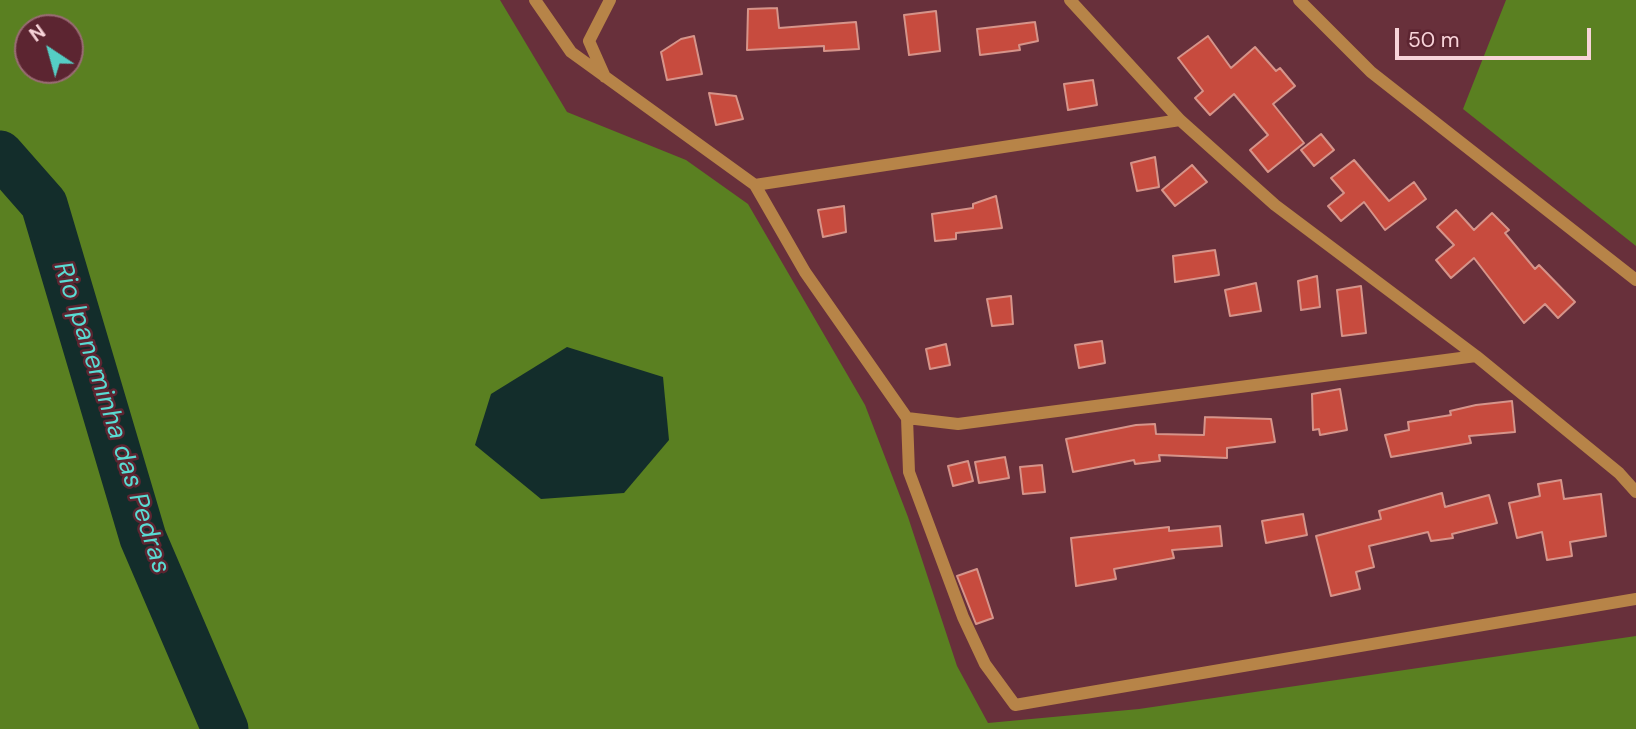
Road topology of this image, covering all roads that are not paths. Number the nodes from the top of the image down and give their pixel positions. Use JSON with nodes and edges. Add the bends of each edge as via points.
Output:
{"nodes":[{"id":1,"x":535,"y":0,"type":"edge"},
{"id":2,"x":610,"y":0,"type":"edge"},
{"id":3,"x":1070,"y":0,"type":"edge"},
{"id":4,"x":1299,"y":0,"type":"edge"},
{"id":5,"x":605,"y":77,"type":"junction"},
{"id":6,"x":1180,"y":120,"type":"junction"},
{"id":7,"x":755,"y":185,"type":"junction"},
{"id":8,"x":1636,"y":280,"type":"edge"},
{"id":9,"x":1476,"y":356,"type":"junction"},
{"id":10,"x":907,"y":418,"type":"junction"},
{"id":11,"x":1636,"y":492,"type":"edge"},
{"id":12,"x":1636,"y":599,"type":"edge"}],
"edges":[{"from":1,"to":5,"type":"street","via":[[571,52]]},
{"from":2,"to":5,"type":"street","via":[[589,41]]},
{"from":3,"to":6,"type":"street"},
{"from":4,"to":8,"type":"street","via":[[1371,72]]},
{"from":5,"to":7,"type":"street"},
{"from":6,"to":7,"type":"street"},
{"from":6,"to":9,"type":"street","via":[[1275,205]]},
{"from":7,"to":10,"type":"street","via":[[805,272]]},
{"from":9,"to":10,"type":"street","via":[[958,424]]},
{"from":9,"to":11,"type":"street"},
{"from":10,"to":12,"type":"street","via":[[909,471],[954,593],[985,664],[1015,705]]}]}
